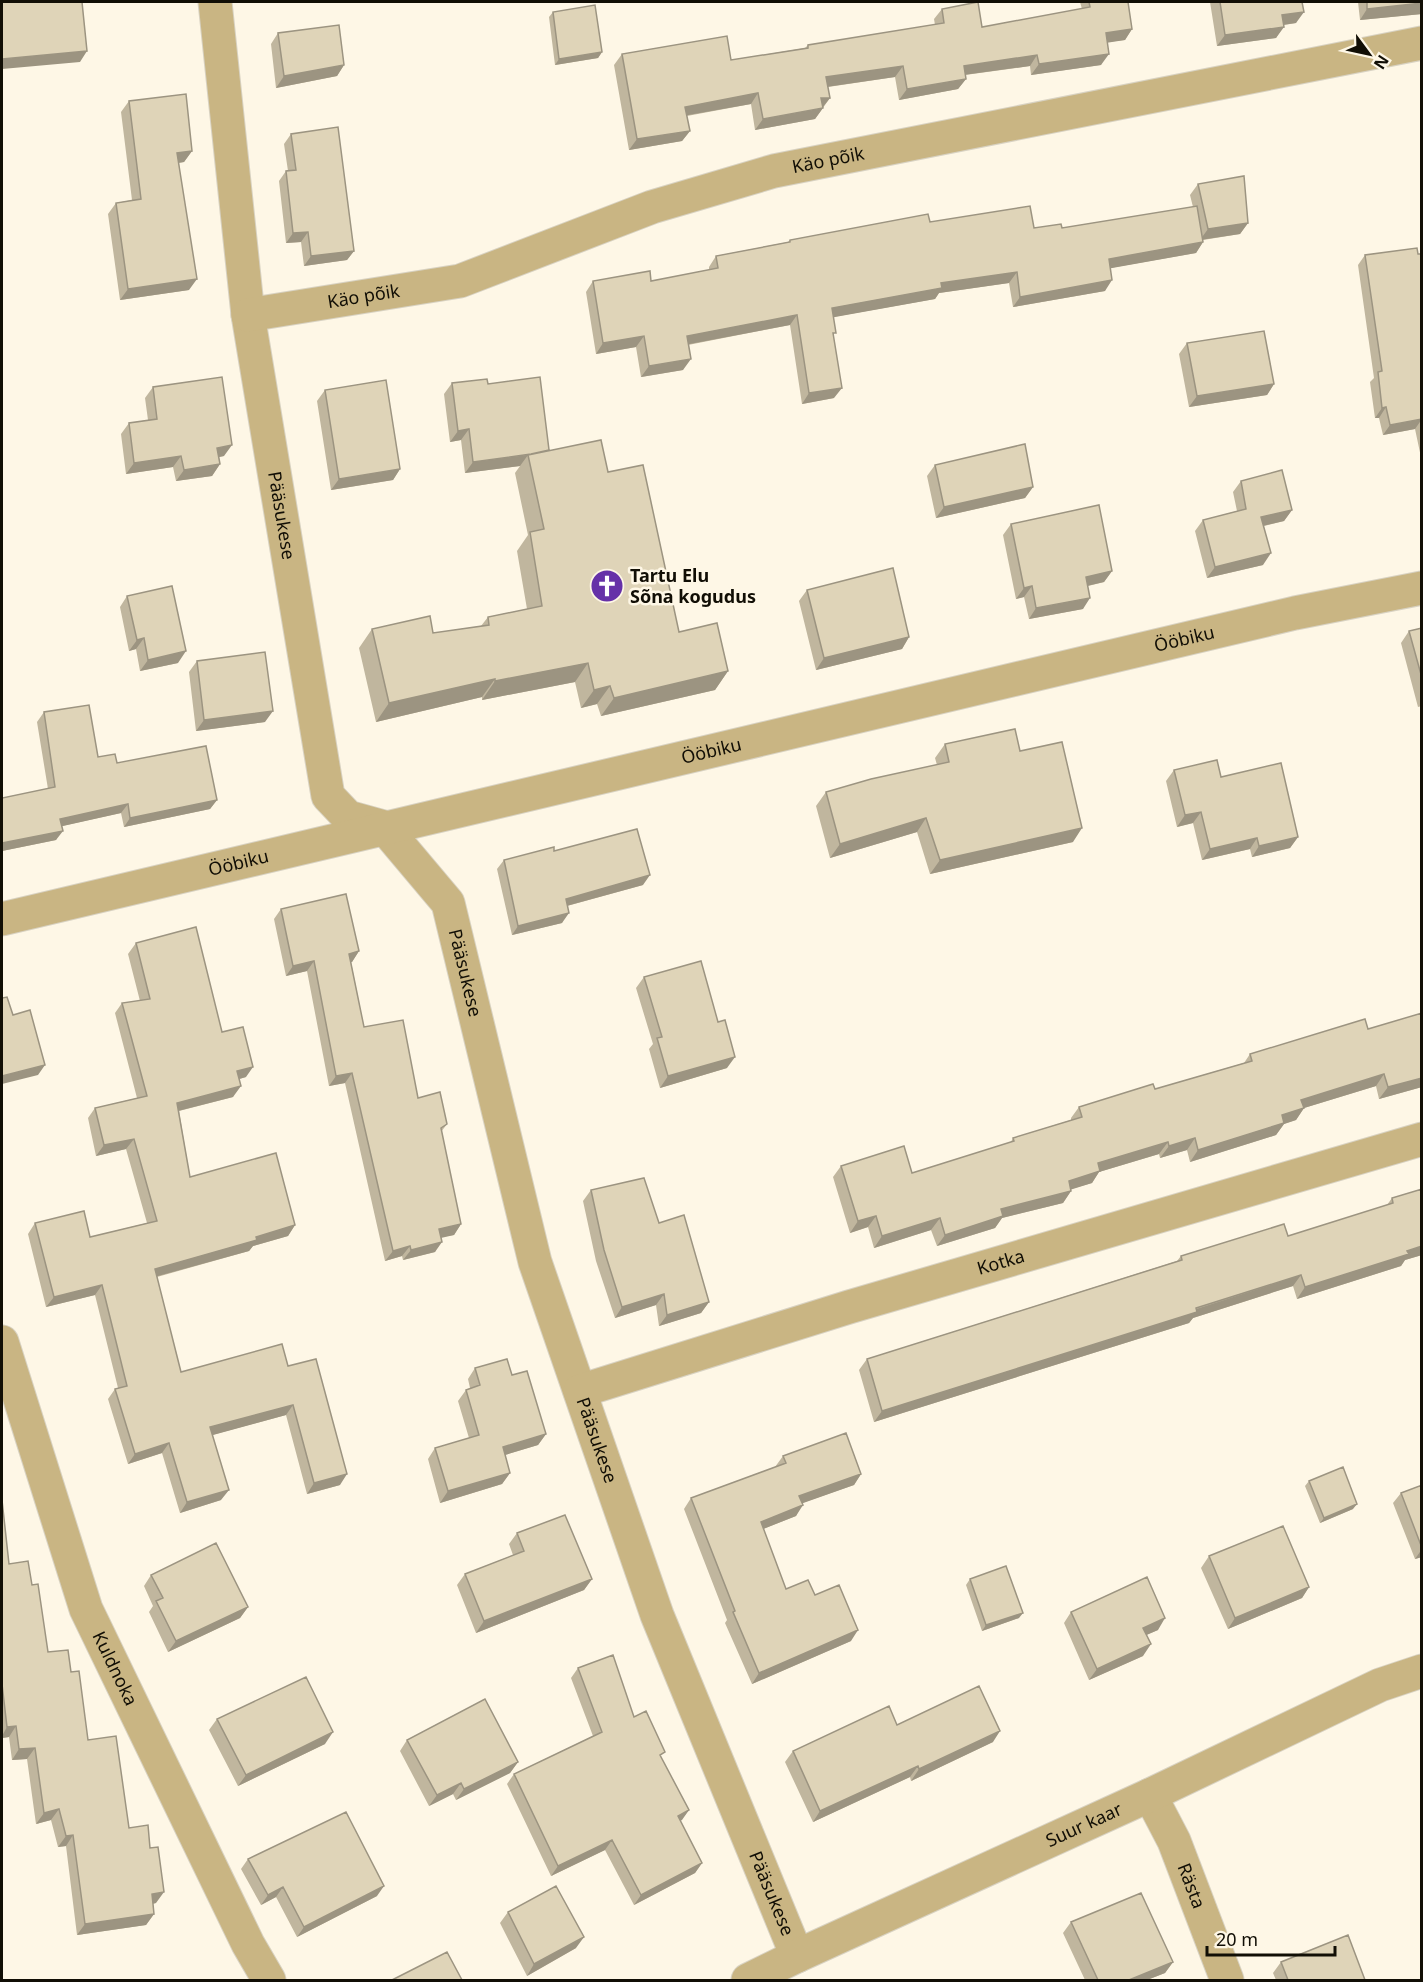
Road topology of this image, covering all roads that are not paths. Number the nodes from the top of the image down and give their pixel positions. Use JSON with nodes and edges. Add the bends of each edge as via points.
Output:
{"nodes":[{"id":1,"x":215,"y":2,"type":"edge"},
{"id":2,"x":1422,"y":43,"type":"edge"},
{"id":3,"x":248,"y":315,"type":"junction"},
{"id":4,"x":1422,"y":588,"type":"edge"},
{"id":5,"x":384,"y":827,"type":"junction"},
{"id":6,"x":2,"y":919,"type":"edge"},
{"id":7,"x":1422,"y":1139,"type":"edge"},
{"id":8,"x":2,"y":1342,"type":"edge"},
{"id":9,"x":580,"y":1391,"type":"junction"},
{"id":10,"x":1422,"y":1671,"type":"edge"},
{"id":11,"x":1150,"y":1795,"type":"junction"},
{"id":12,"x":797,"y":1956,"type":"junction"},
{"id":13,"x":269,"y":1980,"type":"edge"},
{"id":14,"x":748,"y":1980,"type":"edge"},
{"id":15,"x":1227,"y":1980,"type":"edge"}],
"edges":[{"from":1,"to":3,"type":"street","name":"Pääsukese"},
{"from":2,"to":3,"type":"street","name":"Käo põik","via":[[774,171],[652,207],[460,281]]},
{"from":3,"to":5,"type":"street","name":"Pääsukese","via":[[328,796],[348,817]]},
{"from":4,"to":5,"type":"street","name":"Ööbiku","via":[[1295,613]]},
{"from":5,"to":6,"type":"street","name":"Ööbiku"},
{"from":5,"to":9,"type":"street","name":"Pääsukese","via":[[448,903],[535,1262]]},
{"from":7,"to":9,"type":"street","name":"Kotka","via":[[849,1307]]},
{"from":8,"to":13,"type":"street","name":"Kuldnoka","via":[[86,1609]]},
{"from":9,"to":12,"type":"street","name":"Pääsukese","via":[[657,1615]]},
{"from":10,"to":11,"type":"street","name":"Suur kaar","via":[[1380,1685]]},
{"from":11,"to":12,"type":"street","name":"Suur kaar"},
{"from":11,"to":15,"type":"street","name":"Rästa","via":[[1174,1841]]},
{"from":12,"to":14,"type":"street","name":"Suur kaar"}]}
